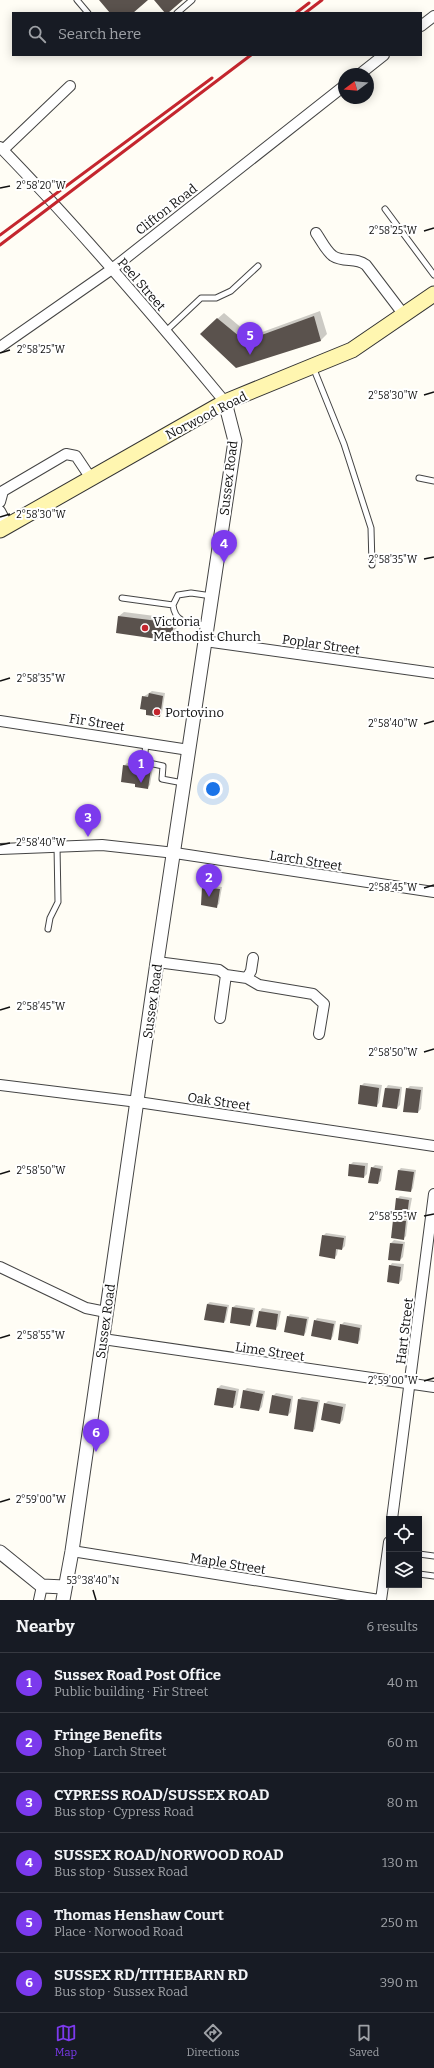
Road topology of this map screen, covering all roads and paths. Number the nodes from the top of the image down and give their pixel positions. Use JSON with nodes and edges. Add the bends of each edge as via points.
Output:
{"nodes":[{"id":1,"x":77,"y":0,"type":"edge"},
{"id":2,"x":192,"y":0,"type":"edge"},
{"id":3,"x":87,"y":12,"type":"edge"},
{"id":4,"x":178,"y":12,"type":"edge"},
{"id":5,"x":434,"y":16,"type":"edge"},
{"id":6,"x":422,"y":25,"type":"edge"},
{"id":7,"x":383,"y":56,"type":"edge"},
{"id":8,"x":368,"y":68,"type":"edge"},
{"id":9,"x":70,"y":86,"type":"dead end"},
{"id":10,"x":338,"y":91,"type":"edge"},
{"id":11,"x":1,"y":148,"type":"edge"},
{"id":12,"x":385,"y":209,"type":"dead end"},
{"id":13,"x":316,"y":233,"type":"dead end"},
{"id":14,"x":258,"y":266,"type":"dead end"},
{"id":15,"x":112,"y":269,"type":"junction"},
{"id":16,"x":434,"y":275,"type":"edge"},
{"id":17,"x":434,"y":294,"type":"edge"},
{"id":18,"x":404,"y":315,"type":"junction"},
{"id":19,"x":166,"y":331,"type":"junction"},
{"id":20,"x":0,"y":347,"type":"edge"},
{"id":21,"x":312,"y":366,"type":"junction"},
{"id":22,"x":225,"y":402,"type":"junction"},
{"id":23,"x":90,"y":477,"type":"junction"},
{"id":24,"x":419,"y":478,"type":"dead end"},
{"id":25,"x":434,"y":481,"type":"edge"},
{"id":26,"x":0,"y":502,"type":"edge"},
{"id":27,"x":0,"y":510,"type":"edge"},
{"id":28,"x":4,"y":528,"type":"edge"},
{"id":29,"x":372,"y":565,"type":"dead end"},
{"id":30,"x":212,"y":596,"type":"junction"},
{"id":31,"x":122,"y":598,"type":"dead end"},
{"id":32,"x":173,"y":605,"type":"junction"},
{"id":33,"x":207,"y":626,"type":"junction"},
{"id":34,"x":205,"y":641,"type":"junction"},
{"id":35,"x":434,"y":673,"type":"edge"},
{"id":36,"x":0,"y":721,"type":"edge"},
{"id":37,"x":146,"y":743,"type":"junction"},
{"id":38,"x":189,"y":750,"type":"junction"},
{"id":39,"x":184,"y":783,"type":"junction"},
{"id":40,"x":57,"y":846,"type":"junction"},
{"id":41,"x":0,"y":849,"type":"edge"},
{"id":42,"x":175,"y":853,"type":"junction"},
{"id":43,"x":434,"y":892,"type":"edge"},
{"id":44,"x":48,"y":929,"type":"dead end"},
{"id":45,"x":254,"y":958,"type":"dead end"},
{"id":46,"x":157,"y":962,"type":"junction"},
{"id":47,"x":226,"y":975,"type":"junction"},
{"id":48,"x":247,"y":978,"type":"junction"},
{"id":49,"x":220,"y":1018,"type":"dead end"},
{"id":50,"x":319,"y":1034,"type":"dead end"},
{"id":51,"x":0,"y":1084,"type":"edge"},
{"id":52,"x":138,"y":1102,"type":"junction"},
{"id":53,"x":434,"y":1146,"type":"edge"},
{"id":54,"x":434,"y":1194,"type":"edge"},
{"id":55,"x":0,"y":1267,"type":"edge"},
{"id":56,"x":106,"y":1312,"type":"junction"},
{"id":57,"x":102,"y":1339,"type":"junction"},
{"id":58,"x":410,"y":1384,"type":"junction"},
{"id":59,"x":434,"y":1387,"type":"edge"},
{"id":60,"x":392,"y":1516,"type":"edge"},
{"id":61,"x":72,"y":1551,"type":"junction"},
{"id":62,"x":0,"y":1552,"type":"edge"},
{"id":63,"x":422,"y":1554,"type":"edge"},
{"id":64,"x":434,"y":1556,"type":"edge"},
{"id":65,"x":386,"y":1574,"type":"edge"},
{"id":66,"x":422,"y":1574,"type":"edge"},
{"id":67,"x":434,"y":1576,"type":"edge"},
{"id":68,"x":42,"y":1586,"type":"junction"},
{"id":69,"x":64,"y":1594,"type":"edge"},
{"id":70,"x":39,"y":1600,"type":"edge"},
{"id":71,"x":380,"y":1600,"type":"edge"}],
"edges":[{"from":1,"to":3,"type":"lane"},
{"from":2,"to":4,"type":"lane"},
{"from":5,"to":6,"type":"street"},
{"from":7,"to":8,"type":"street"},
{"from":9,"to":11,"type":"street"},
{"from":10,"to":15,"type":"street","name":"Clifton Road"},
{"from":11,"to":15,"type":"street","name":"Peel Street"},
{"from":12,"to":16,"type":"lane"},
{"from":13,"to":18,"type":"street","via":[[334,256],[358,260],[366,265]]},
{"from":14,"to":19,"type":"lane","via":[[231,291],[216,298],[201,298]]},
{"from":15,"to":19,"type":"street","name":"Peel Street"},
{"from":15,"to":20,"type":"street","name":"Clifton Road"},
{"from":17,"to":18,"type":"main road","name":"Norwood Road"},
{"from":18,"to":21,"type":"main road","name":"Norwood Road","via":[[352,350]]},
{"from":19,"to":22,"type":"street","name":"Peel Street"},
{"from":21,"to":22,"type":"main road","name":"Norwood Road"},
{"from":21,"to":29,"type":"lane","via":[[344,444],[371,528]]},
{"from":22,"to":23,"type":"main road","name":"Norwood Road"},
{"from":22,"to":30,"type":"street","name":"Sussex Road","via":[[235,440]]},
{"from":23,"to":26,"type":"street","via":[[76,456],[66,454],[3,491]]},
{"from":23,"to":28,"type":"main road","name":"Norwood Road"},
{"from":24,"to":25,"type":"lane"},
{"from":27,"to":28,"type":"street"},
{"from":30,"to":32,"type":"lane","via":[[183,593],[178,595]]},
{"from":30,"to":33,"type":"street","name":"Sussex Road"},
{"from":31,"to":32,"type":"lane"},
{"from":32,"to":33,"type":"lane","via":[[176,617],[181,621]]},
{"from":33,"to":34,"type":"street","name":"Sussex Road"},
{"from":34,"to":35,"type":"street","name":"Poplar Street"},
{"from":34,"to":38,"type":"street","name":"Sussex Road"},
{"from":36,"to":37,"type":"street","name":"Fir Street"},
{"from":37,"to":38,"type":"street","name":"Fir Street"},
{"from":37,"to":39,"type":"lane","via":[[144,762],[163,766],[162,779]]},
{"from":38,"to":39,"type":"street","name":"Sussex Road"},
{"from":39,"to":42,"type":"street","name":"Sussex Road"},
{"from":40,"to":41,"type":"street","name":"Larch Street"},
{"from":40,"to":42,"type":"street","name":"Larch Street","via":[[102,845]]},
{"from":40,"to":44,"type":"lane","via":[[58,902]]},
{"from":42,"to":43,"type":"street","name":"Larch Street"},
{"from":42,"to":46,"type":"street","name":"Sussex Road"},
{"from":45,"to":48,"type":"street"},
{"from":46,"to":47,"type":"street","via":[[219,970]]},
{"from":46,"to":52,"type":"street","name":"Sussex Road"},
{"from":47,"to":48,"type":"street"},
{"from":47,"to":49,"type":"street"},
{"from":48,"to":50,"type":"street","via":[[259,985],[313,994],[324,1004]]},
{"from":51,"to":52,"type":"street","name":"Oak Street"},
{"from":52,"to":53,"type":"street","name":"Oak Street"},
{"from":52,"to":56,"type":"street","name":"Sussex Road"},
{"from":54,"to":58,"type":"street","name":"Hart Street"},
{"from":55,"to":56,"type":"street","via":[[86,1308]]},
{"from":56,"to":57,"type":"street","name":"Sussex Road"},
{"from":57,"to":58,"type":"street","name":"Lime Street"},
{"from":57,"to":61,"type":"street","name":"Sussex Road"},
{"from":58,"to":59,"type":"street","name":"Lime Street"},
{"from":58,"to":60,"type":"street","name":"Hart Street"},
{"from":61,"to":69,"type":"street","name":"Sussex Road"},
{"from":61,"to":71,"type":"street","name":"Maple Street"},
{"from":62,"to":68,"type":"street"},
{"from":63,"to":64,"type":"lane"},
{"from":65,"to":71,"type":"street"},
{"from":66,"to":67,"type":"lane"},
{"from":68,"to":69,"type":"street"},
{"from":68,"to":70,"type":"street"}]}
